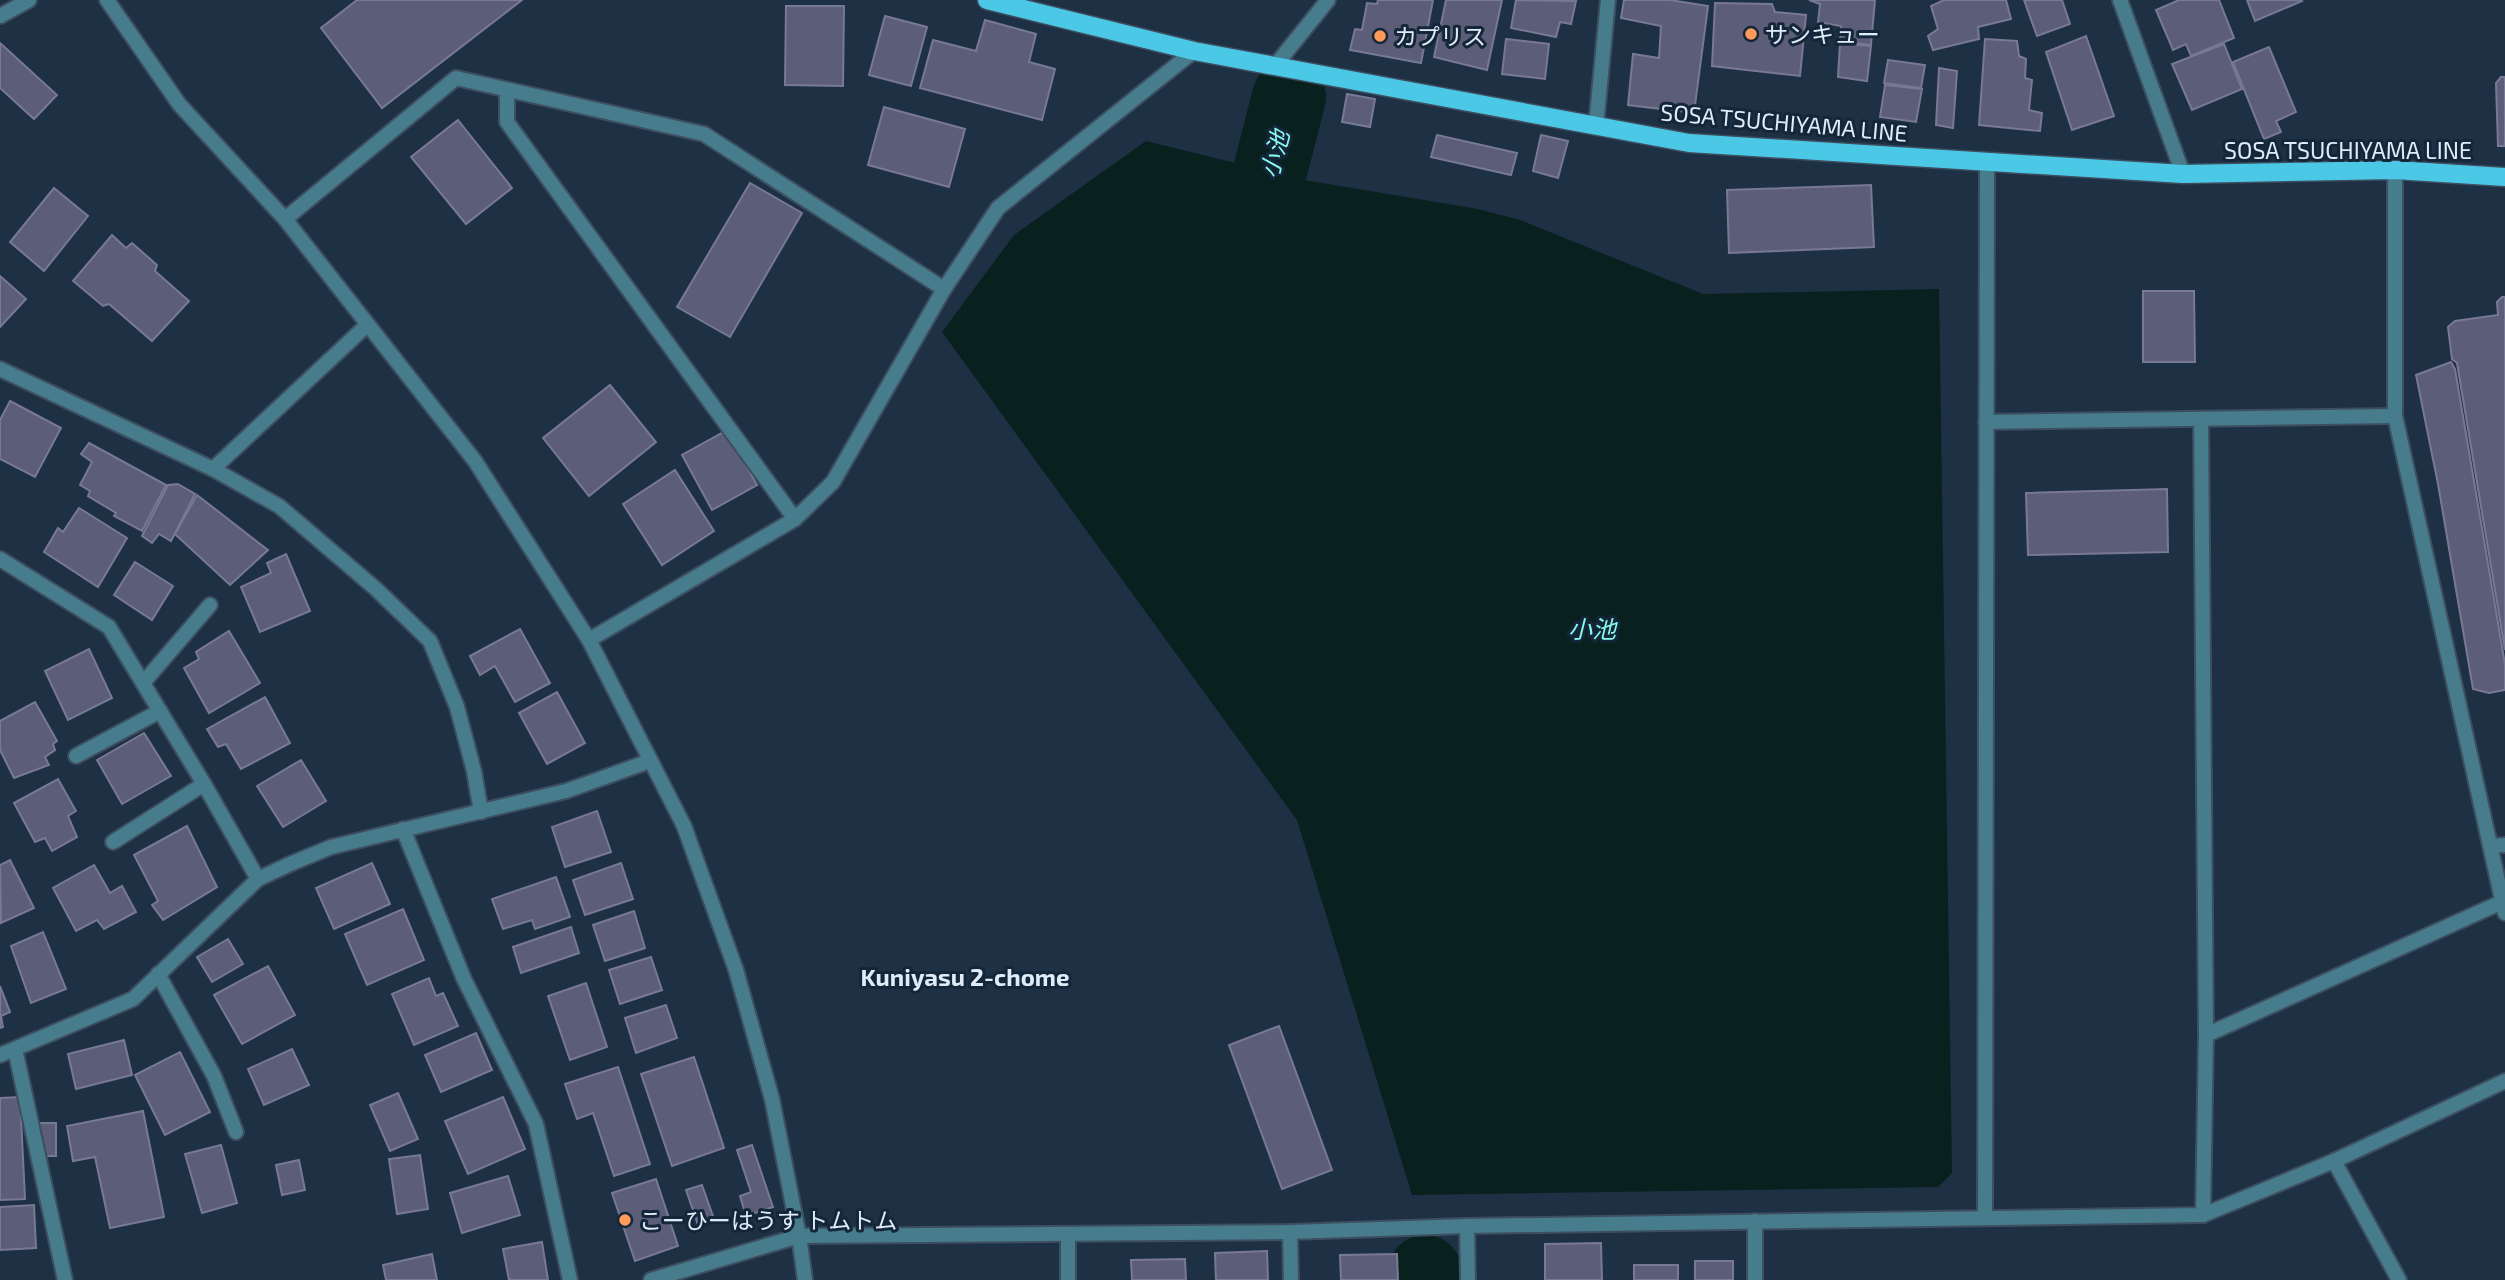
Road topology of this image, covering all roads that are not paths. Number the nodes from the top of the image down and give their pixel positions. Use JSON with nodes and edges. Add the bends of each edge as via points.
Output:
{"nodes":[{"id":1,"x":29,"y":0,"type":"edge"},
{"id":2,"x":107,"y":0,"type":"edge"},
{"id":3,"x":987,"y":0,"type":"edge"},
{"id":4,"x":1328,"y":0,"type":"edge"},
{"id":5,"x":1608,"y":0,"type":"edge"},
{"id":6,"x":2120,"y":0,"type":"edge"},
{"id":7,"x":0,"y":16,"type":"edge"},
{"id":8,"x":1194,"y":51,"type":"junction"},
{"id":9,"x":1274,"y":67,"type":"junction"},
{"id":10,"x":507,"y":90,"type":"junction"},
{"id":11,"x":1596,"y":126,"type":"junction"},
{"id":12,"x":1987,"y":162,"type":"junction"},
{"id":13,"x":2395,"y":170,"type":"junction"},
{"id":14,"x":2183,"y":174,"type":"junction"},
{"id":15,"x":2505,"y":177,"type":"edge"},
{"id":16,"x":285,"y":219,"type":"junction"},
{"id":17,"x":944,"y":289,"type":"junction"},
{"id":18,"x":367,"y":325,"type":"junction"},
{"id":19,"x":0,"y":369,"type":"edge"},
{"id":20,"x":2395,"y":416,"type":"junction"},
{"id":21,"x":2201,"y":419,"type":"junction"},
{"id":22,"x":1986,"y":422,"type":"junction"},
{"id":23,"x":213,"y":469,"type":"junction"},
{"id":24,"x":795,"y":519,"type":"junction"},
{"id":25,"x":0,"y":559,"type":"edge"},
{"id":26,"x":210,"y":605,"type":"dead end"},
{"id":27,"x":589,"y":640,"type":"junction"},
{"id":28,"x":143,"y":683,"type":"junction"},
{"id":29,"x":160,"y":712,"type":"junction"},
{"id":30,"x":76,"y":755,"type":"dead end"},
{"id":31,"x":650,"y":761,"type":"junction"},
{"id":32,"x":204,"y":784,"type":"junction"},
{"id":33,"x":481,"y":812,"type":"junction"},
{"id":34,"x":402,"y":829,"type":"junction"},
{"id":35,"x":113,"y":842,"type":"dead end"},
{"id":36,"x":2498,"y":846,"type":"edge"},
{"id":37,"x":258,"y":879,"type":"junction"},
{"id":38,"x":2503,"y":907,"type":"edge"},
{"id":39,"x":158,"y":974,"type":"junction"},
{"id":40,"x":2206,"y":1035,"type":"junction"},
{"id":41,"x":15,"y":1049,"type":"junction"},
{"id":42,"x":0,"y":1055,"type":"edge"},
{"id":43,"x":2505,"y":1081,"type":"edge"},
{"id":44,"x":236,"y":1132,"type":"dead end"},
{"id":45,"x":2334,"y":1161,"type":"junction"},
{"id":46,"x":2203,"y":1215,"type":"junction"},
{"id":47,"x":1985,"y":1217,"type":"junction"},
{"id":48,"x":1755,"y":1221,"type":"junction"},
{"id":49,"x":1467,"y":1226,"type":"junction"},
{"id":50,"x":1290,"y":1231,"type":"junction"},
{"id":51,"x":1068,"y":1234,"type":"junction"},
{"id":52,"x":799,"y":1236,"type":"junction"},
{"id":53,"x":65,"y":1280,"type":"edge"},
{"id":54,"x":570,"y":1280,"type":"edge"},
{"id":55,"x":651,"y":1280,"type":"edge"},
{"id":56,"x":804,"y":1280,"type":"edge"},
{"id":57,"x":1068,"y":1280,"type":"edge"},
{"id":58,"x":1291,"y":1280,"type":"edge"},
{"id":59,"x":1468,"y":1280,"type":"edge"},
{"id":60,"x":1755,"y":1280,"type":"edge"},
{"id":61,"x":2399,"y":1280,"type":"edge"}],
"edges":[{"from":1,"to":7,"type":"street"},
{"from":2,"to":16,"type":"street","via":[[179,104]]},
{"from":3,"to":8,"type":"main road","name":"SOSA TSUCHIYAMA LINE"},
{"from":4,"to":9,"type":"street"},
{"from":5,"to":11,"type":"street"},
{"from":6,"to":14,"type":"street"},
{"from":8,"to":9,"type":"main road","name":"SOSA TSUCHIYAMA LINE"},
{"from":8,"to":17,"type":"street","via":[[998,208]]},
{"from":9,"to":11,"type":"main road","name":"SOSA TSUCHIYAMA LINE"},
{"from":10,"to":16,"type":"street","via":[[456,78]]},
{"from":10,"to":17,"type":"street","via":[[704,134]]},
{"from":10,"to":24,"type":"street","via":[[507,122]]},
{"from":11,"to":12,"type":"main road","name":"SOSA TSUCHIYAMA LINE","via":[[1689,143]]},
{"from":12,"to":14,"type":"main road","name":"SOSA TSUCHIYAMA LINE"},
{"from":12,"to":22,"type":"street"},
{"from":13,"to":14,"type":"main road","name":"SOSA TSUCHIYAMA LINE"},
{"from":13,"to":15,"type":"main road","name":"SOSA TSUCHIYAMA LINE"},
{"from":13,"to":20,"type":"street"},
{"from":16,"to":18,"type":"street"},
{"from":17,"to":24,"type":"street","via":[[833,482]]},
{"from":18,"to":23,"type":"street"},
{"from":18,"to":27,"type":"street","via":[[475,461]]},
{"from":19,"to":23,"type":"street"},
{"from":20,"to":21,"type":"street"},
{"from":20,"to":36,"type":"street"},
{"from":21,"to":22,"type":"street"},
{"from":21,"to":40,"type":"street"},
{"from":22,"to":47,"type":"street"},
{"from":23,"to":33,"type":"street","via":[[279,506],[430,642],[457,707]]},
{"from":24,"to":27,"type":"street"},
{"from":25,"to":28,"type":"street","via":[[109,627]]},
{"from":26,"to":28,"type":"street"},
{"from":27,"to":31,"type":"street"},
{"from":28,"to":29,"type":"street"},
{"from":29,"to":30,"type":"street"},
{"from":29,"to":32,"type":"street"},
{"from":31,"to":33,"type":"street","via":[[566,791]]},
{"from":31,"to":52,"type":"street","via":[[684,826],[736,971],[772,1099]]},
{"from":32,"to":35,"type":"street"},
{"from":32,"to":37,"type":"street"},
{"from":33,"to":34,"type":"street"},
{"from":34,"to":37,"type":"street","via":[[331,847]]},
{"from":34,"to":54,"type":"street","via":[[464,979],[536,1124]]},
{"from":36,"to":38,"type":"street"},
{"from":37,"to":39,"type":"street"},
{"from":38,"to":40,"type":"street"},
{"from":39,"to":41,"type":"street","via":[[132,999]]},
{"from":39,"to":44,"type":"street","via":[[214,1076]]},
{"from":40,"to":46,"type":"street"},
{"from":41,"to":42,"type":"street"},
{"from":41,"to":53,"type":"street"},
{"from":43,"to":45,"type":"street"},
{"from":45,"to":46,"type":"street"},
{"from":45,"to":61,"type":"street"},
{"from":46,"to":47,"type":"street"},
{"from":47,"to":48,"type":"street"},
{"from":48,"to":49,"type":"street"},
{"from":48,"to":60,"type":"street"},
{"from":49,"to":50,"type":"street"},
{"from":49,"to":59,"type":"street"},
{"from":50,"to":51,"type":"street"},
{"from":50,"to":58,"type":"street"},
{"from":51,"to":52,"type":"street"},
{"from":51,"to":57,"type":"street"},
{"from":52,"to":55,"type":"street"},
{"from":52,"to":56,"type":"street"}]}
